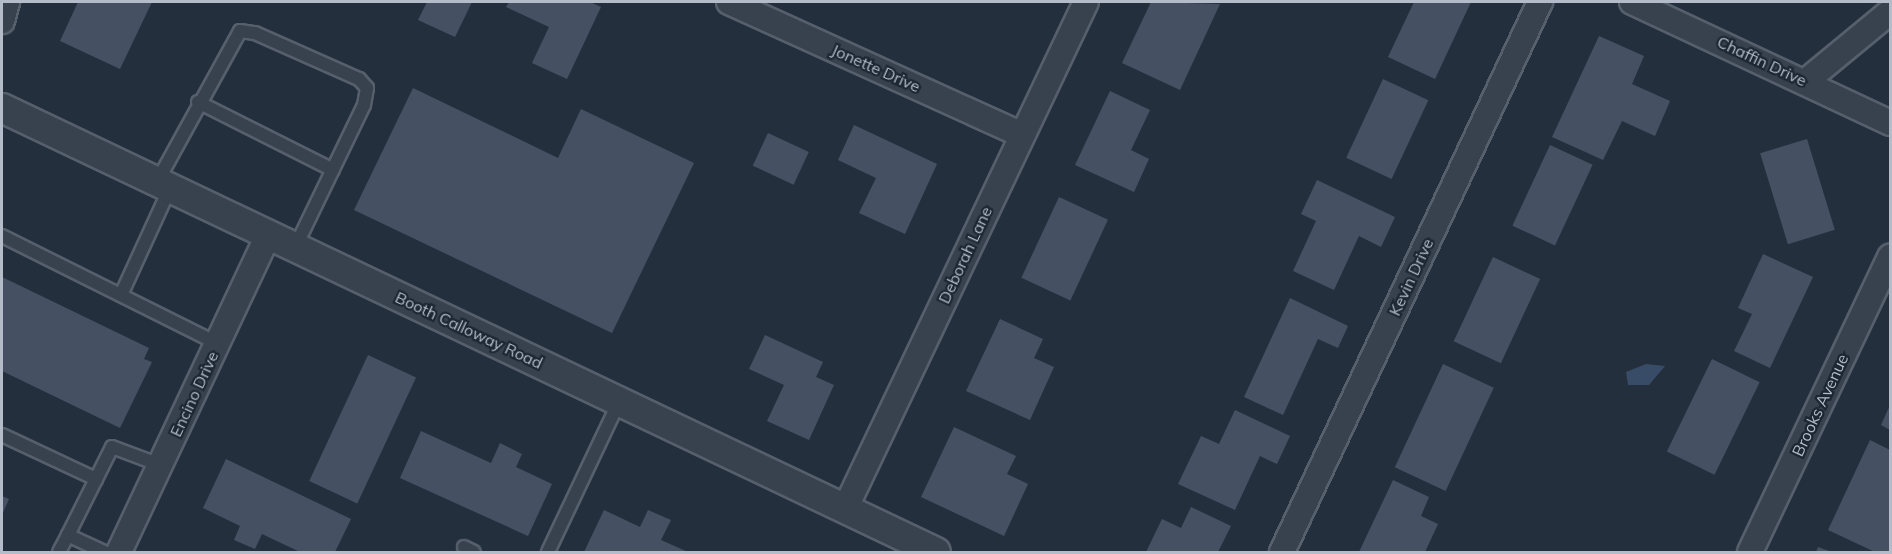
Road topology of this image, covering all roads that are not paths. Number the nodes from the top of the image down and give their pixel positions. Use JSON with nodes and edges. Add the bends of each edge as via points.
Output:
{"nodes":[{"id":1,"x":7,"y":2,"type":"edge"},
{"id":2,"x":729,"y":2,"type":"edge"},
{"id":3,"x":1086,"y":2,"type":"edge"},
{"id":4,"x":1540,"y":2,"type":"edge"},
{"id":5,"x":1632,"y":2,"type":"edge"},
{"id":6,"x":1890,"y":12,"type":"edge"},
{"id":7,"x":2,"y":21,"type":"edge"},
{"id":8,"x":1805,"y":82,"type":"junction"},
{"id":9,"x":198,"y":102,"type":"junction"},
{"id":10,"x":2,"y":108,"type":"edge"},
{"id":11,"x":1890,"y":123,"type":"edge"},
{"id":12,"x":1022,"y":135,"type":"junction"},
{"id":13,"x":333,"y":170,"type":"junction"},
{"id":14,"x":163,"y":185,"type":"junction"},
{"id":15,"x":268,"y":235,"type":"junction"},
{"id":16,"x":2,"y":237,"type":"edge"},
{"id":17,"x":295,"y":248,"type":"junction"},
{"id":18,"x":1890,"y":257,"type":"edge"},
{"id":19,"x":121,"y":295,"type":"junction"},
{"id":20,"x":217,"y":343,"type":"junction"},
{"id":21,"x":619,"y":402,"type":"junction"},
{"id":22,"x":2,"y":435,"type":"edge"},
{"id":23,"x":160,"y":465,"type":"junction"},
{"id":24,"x":96,"y":479,"type":"junction"},
{"id":25,"x":845,"y":509,"type":"junction"},
{"id":26,"x":68,"y":535,"type":"junction"},
{"id":27,"x":58,"y":552,"type":"edge"},
{"id":28,"x":104,"y":552,"type":"edge"},
{"id":29,"x":119,"y":552,"type":"edge"},
{"id":30,"x":548,"y":552,"type":"edge"},
{"id":31,"x":936,"y":552,"type":"edge"},
{"id":32,"x":1282,"y":552,"type":"edge"},
{"id":33,"x":1750,"y":552,"type":"edge"}],
"edges":[{"from":1,"to":7,"type":"street"},
{"from":2,"to":12,"type":"street","name":"Jonette Drive"},
{"from":3,"to":12,"type":"street","name":"Deborah Lane"},
{"from":4,"to":32,"type":"street","name":"Kevin Drive"},
{"from":5,"to":8,"type":"street","name":"Chaffin Drive"},
{"from":6,"to":8,"type":"street"},
{"from":8,"to":11,"type":"street","name":"Chaffin Drive"},
{"from":9,"to":13,"type":"lane"},
{"from":9,"to":13,"type":"lane","via":[[240,31],[255,33],[359,79],[367,88],[364,105]]},
{"from":9,"to":14,"type":"lane"},
{"from":10,"to":14,"type":"street","name":"Booth Calloway Road"},
{"from":12,"to":25,"type":"street","name":"Deborah Lane"},
{"from":13,"to":17,"type":"lane"},
{"from":14,"to":15,"type":"street","name":"Booth Calloway Road"},
{"from":14,"to":19,"type":"lane"},
{"from":15,"to":17,"type":"street","name":"Booth Calloway Road"},
{"from":15,"to":20,"type":"street","name":"Encino Drive"},
{"from":16,"to":19,"type":"lane"},
{"from":17,"to":21,"type":"street","name":"Booth Calloway Road"},
{"from":18,"to":33,"type":"street","name":"Brooks Avenue"},
{"from":19,"to":20,"type":"lane"},
{"from":20,"to":23,"type":"street","name":"Encino Drive"},
{"from":21,"to":25,"type":"street","name":"Booth Calloway Road"},
{"from":21,"to":30,"type":"lane"},
{"from":22,"to":24,"type":"lane"},
{"from":23,"to":24,"type":"lane","via":[[112,447]]},
{"from":23,"to":29,"type":"street","name":"Encino Drive"},
{"from":24,"to":26,"type":"lane"},
{"from":25,"to":31,"type":"street","name":"Booth Calloway Road"},
{"from":26,"to":27,"type":"lane"},
{"from":26,"to":28,"type":"lane"}]}
